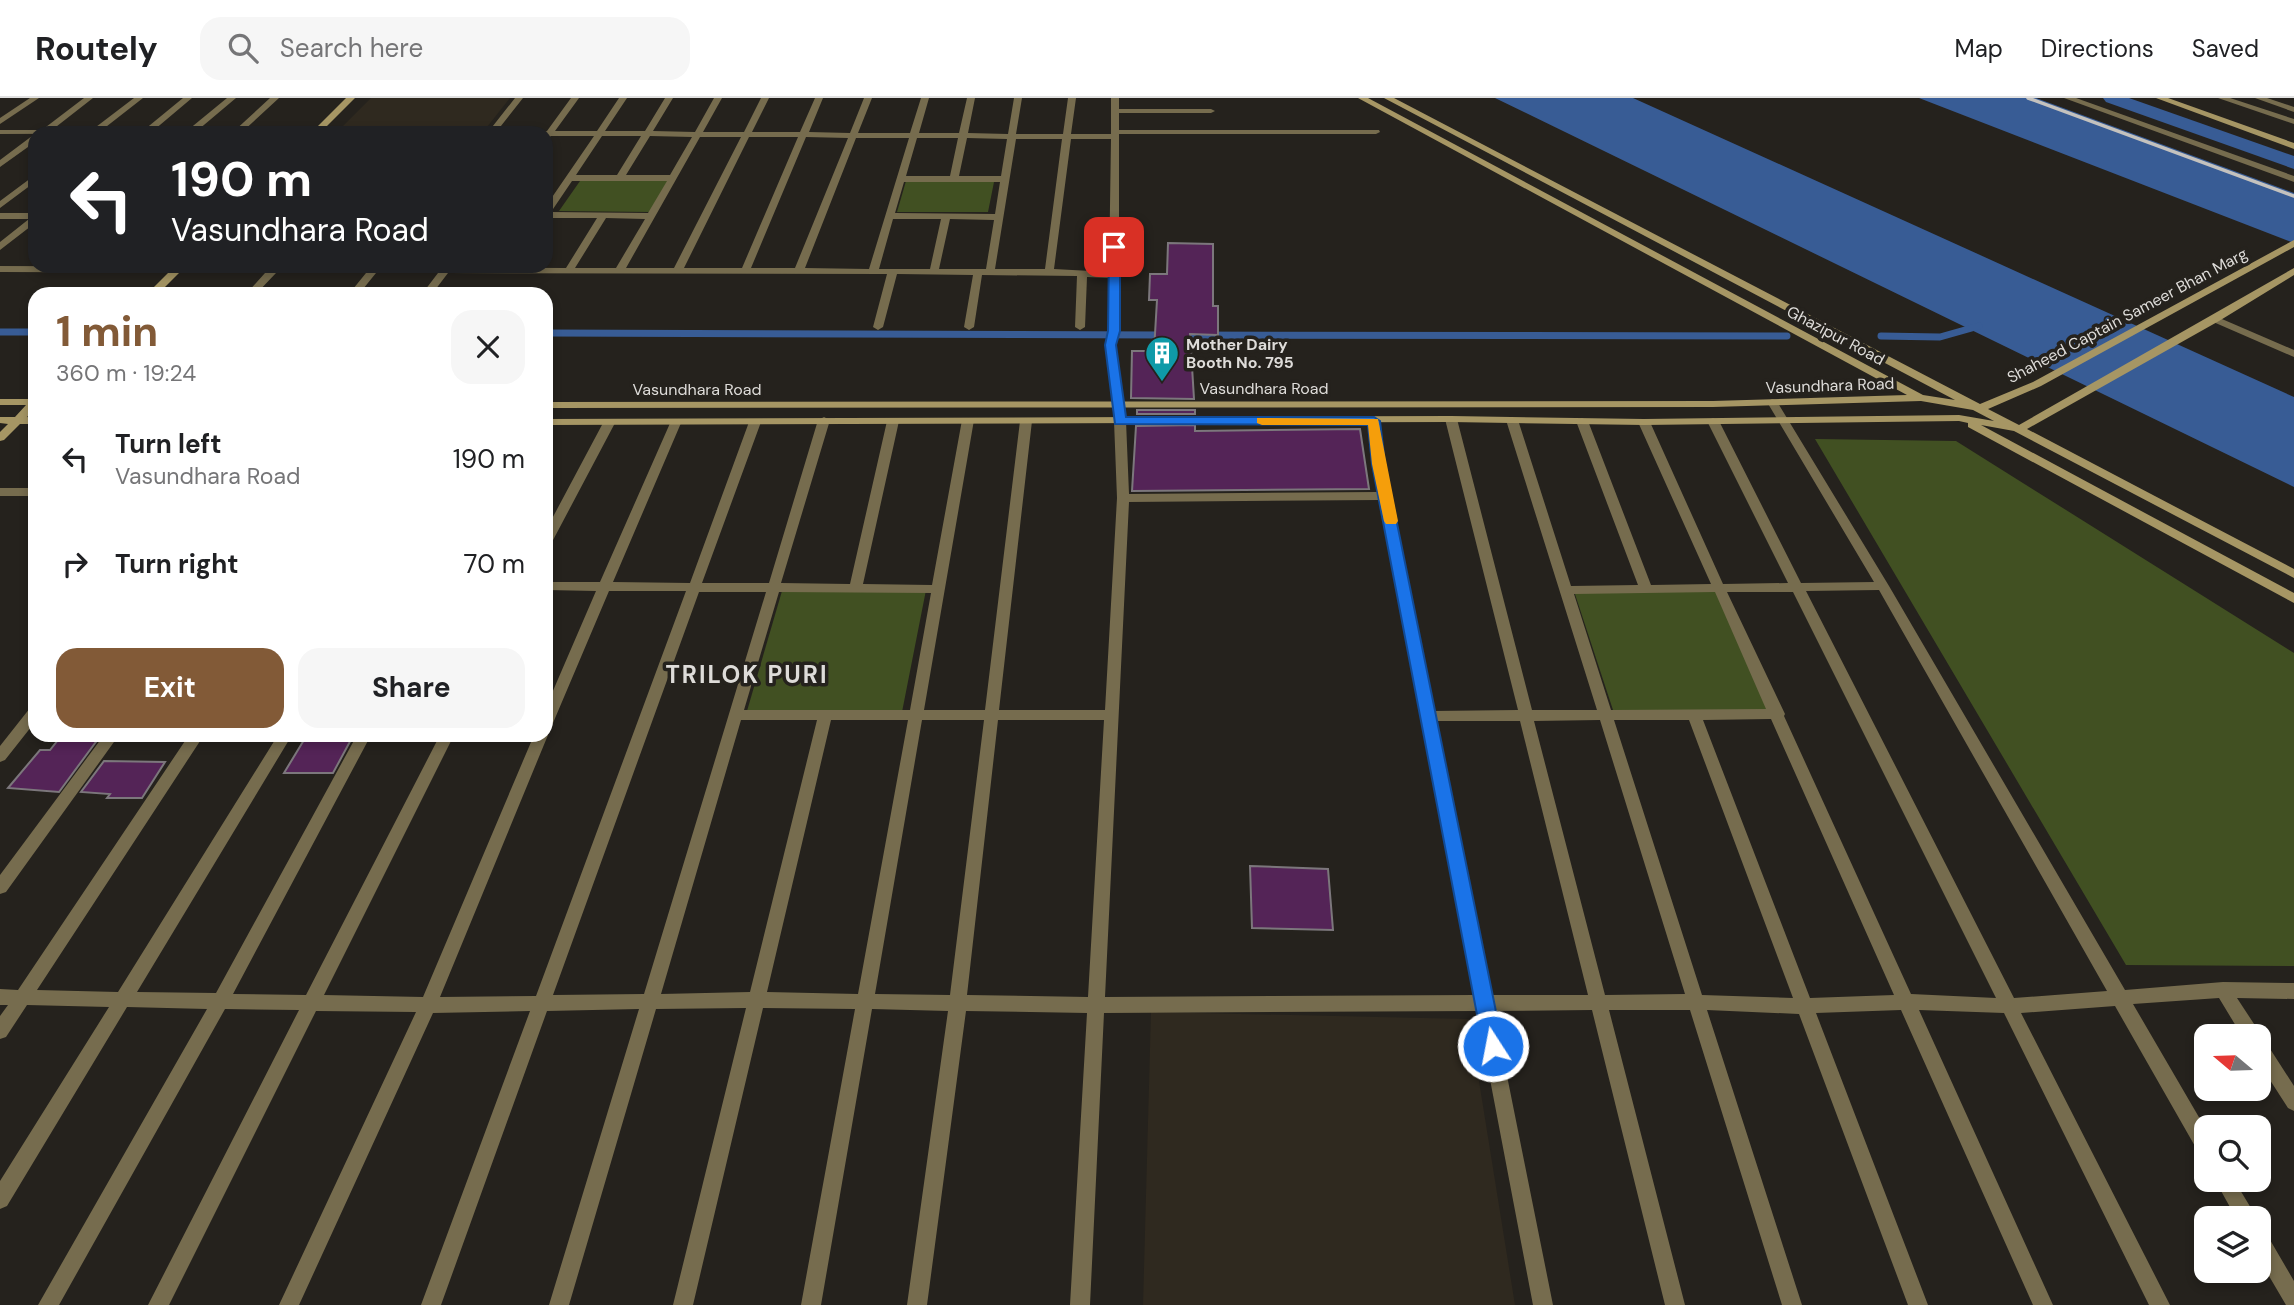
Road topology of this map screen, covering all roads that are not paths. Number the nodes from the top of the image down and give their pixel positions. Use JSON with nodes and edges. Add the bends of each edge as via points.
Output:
{"nodes":[{"id":1,"x":34,"y":98,"type":"edge"},
{"id":2,"x":89,"y":98,"type":"edge"},
{"id":3,"x":139,"y":98,"type":"edge"},
{"id":4,"x":188,"y":98,"type":"edge"},
{"id":5,"x":232,"y":98,"type":"edge"},
{"id":6,"x":275,"y":98,"type":"edge"},
{"id":7,"x":351,"y":98,"type":"edge"},
{"id":8,"x":519,"y":98,"type":"edge"},
{"id":9,"x":575,"y":98,"type":"edge"},
{"id":10,"x":623,"y":98,"type":"edge"},
{"id":11,"x":669,"y":98,"type":"edge"},
{"id":12,"x":718,"y":98,"type":"edge"},
{"id":13,"x":765,"y":98,"type":"edge"},
{"id":14,"x":819,"y":98,"type":"edge"},
{"id":15,"x":868,"y":98,"type":"edge"},
{"id":16,"x":925,"y":98,"type":"edge"},
{"id":17,"x":971,"y":98,"type":"edge"},
{"id":18,"x":1018,"y":98,"type":"edge"},
{"id":19,"x":1072,"y":98,"type":"edge"},
{"id":20,"x":1115,"y":98,"type":"edge"},
{"id":21,"x":1363,"y":98,"type":"edge"},
{"id":22,"x":1388,"y":98,"type":"edge"},
{"id":23,"x":2068,"y":98,"type":"edge"},
{"id":24,"x":2160,"y":98,"type":"edge"},
{"id":25,"x":2222,"y":98,"type":"edge"},
{"id":26,"x":2259,"y":98,"type":"edge"},
{"id":27,"x":2294,"y":110,"type":"edge"},
{"id":28,"x":1115,"y":111,"type":"junction"},
{"id":29,"x":1211,"y":111,"type":"dead end"},
{"id":30,"x":0,"y":122,"type":"edge"},
{"id":31,"x":2294,"y":122,"type":"edge"},
{"id":32,"x":51,"y":126,"type":"edge"},
{"id":33,"x":102,"y":126,"type":"edge"},
{"id":34,"x":153,"y":126,"type":"edge"},
{"id":35,"x":199,"y":126,"type":"edge"},
{"id":36,"x":244,"y":126,"type":"edge"},
{"id":37,"x":323,"y":126,"type":"edge"},
{"id":38,"x":497,"y":126,"type":"edge"},
{"id":39,"x":553,"y":126,"type":"edge"},
{"id":40,"x":0,"y":132,"type":"edge"},
{"id":41,"x":28,"y":132,"type":"edge"},
{"id":42,"x":1376,"y":132,"type":"dead end"},
{"id":43,"x":599,"y":133,"type":"junction"},
{"id":44,"x":647,"y":133,"type":"junction"},
{"id":45,"x":553,"y":134,"type":"edge"},
{"id":46,"x":698,"y":134,"type":"junction"},
{"id":47,"x":747,"y":134,"type":"junction"},
{"id":48,"x":805,"y":134,"type":"junction"},
{"id":49,"x":854,"y":134,"type":"junction"},
{"id":50,"x":914,"y":134,"type":"junction"},
{"id":51,"x":963,"y":134,"type":"junction"},
{"id":52,"x":1012,"y":135,"type":"junction"},
{"id":53,"x":1067,"y":135,"type":"junction"},
{"id":54,"x":1115,"y":135,"type":"junction"},
{"id":55,"x":28,"y":143,"type":"edge"},
{"id":56,"x":2294,"y":146,"type":"edge"},
{"id":57,"x":0,"y":164,"type":"edge"},
{"id":58,"x":620,"y":177,"type":"junction"},
{"id":59,"x":569,"y":178,"type":"junction"},
{"id":60,"x":673,"y":178,"type":"junction"},
{"id":61,"x":901,"y":179,"type":"junction"},
{"id":62,"x":954,"y":179,"type":"junction"},
{"id":63,"x":1005,"y":179,"type":"junction"},
{"id":64,"x":2294,"y":179,"type":"edge"},
{"id":65,"x":28,"y":183,"type":"edge"},
{"id":66,"x":553,"y":203,"type":"edge"},
{"id":67,"x":0,"y":205,"type":"edge"},
{"id":68,"x":553,"y":214,"type":"edge"},
{"id":69,"x":0,"y":216,"type":"edge"},
{"id":70,"x":603,"y":216,"type":"junction"},
{"id":71,"x":651,"y":216,"type":"junction"},
{"id":72,"x":890,"y":216,"type":"junction"},
{"id":73,"x":946,"y":216,"type":"junction"},
{"id":74,"x":28,"y":217,"type":"edge"},
{"id":75,"x":999,"y":217,"type":"junction"},
{"id":76,"x":28,"y":223,"type":"edge"},
{"id":77,"x":2290,"y":245,"type":"edge"},
{"id":78,"x":0,"y":247,"type":"edge"},
{"id":79,"x":28,"y":267,"type":"edge"},
{"id":80,"x":0,"y":269,"type":"edge"},
{"id":81,"x":553,"y":269,"type":"edge"},
{"id":82,"x":569,"y":270,"type":"junction"},
{"id":83,"x":620,"y":270,"type":"junction"},
{"id":84,"x":678,"y":270,"type":"junction"},
{"id":85,"x":799,"y":271,"type":"junction"},
{"id":86,"x":873,"y":271,"type":"junction"},
{"id":87,"x":893,"y":271,"type":"junction"},
{"id":88,"x":934,"y":271,"type":"junction"},
{"id":89,"x":2294,"y":271,"type":"edge"},
{"id":90,"x":745,"y":272,"type":"junction"},
{"id":91,"x":978,"y":272,"type":"junction"},
{"id":92,"x":990,"y":272,"type":"junction"},
{"id":93,"x":1049,"y":272,"type":"junction"},
{"id":94,"x":174,"y":273,"type":"edge"},
{"id":95,"x":270,"y":273,"type":"edge"},
{"id":96,"x":376,"y":273,"type":"edge"},
{"id":97,"x":443,"y":273,"type":"edge"},
{"id":98,"x":1082,"y":273,"type":"junction"},
{"id":99,"x":1114,"y":275,"type":"junction"},
{"id":100,"x":159,"y":287,"type":"edge"},
{"id":101,"x":257,"y":287,"type":"edge"},
{"id":102,"x":361,"y":287,"type":"edge"},
{"id":103,"x":432,"y":287,"type":"edge"},
{"id":104,"x":2215,"y":319,"type":"junction"},
{"id":105,"x":878,"y":327,"type":"dead end"},
{"id":106,"x":969,"y":327,"type":"dead end"},
{"id":107,"x":1080,"y":327,"type":"dead end"},
{"id":108,"x":2294,"y":354,"type":"edge"},
{"id":109,"x":1921,"y":398,"type":"junction"},
{"id":110,"x":0,"y":402,"type":"edge"},
{"id":111,"x":28,"y":402,"type":"edge"},
{"id":112,"x":1772,"y":402,"type":"junction"},
{"id":113,"x":1118,"y":404,"type":"junction"},
{"id":114,"x":553,"y":405,"type":"edge"},
{"id":115,"x":1981,"y":408,"type":"junction"},
{"id":116,"x":28,"y":409,"type":"edge"},
{"id":117,"x":1959,"y":418,"type":"junction"},
{"id":118,"x":1451,"y":419,"type":"junction"},
{"id":119,"x":0,"y":420,"type":"edge"},
{"id":120,"x":824,"y":420,"type":"junction"},
{"id":121,"x":968,"y":420,"type":"junction"},
{"id":122,"x":1512,"y":420,"type":"junction"},
{"id":123,"x":1783,"y":420,"type":"junction"},
{"id":124,"x":17,"y":421,"type":"junction"},
{"id":125,"x":28,"y":421,"type":"edge"},
{"id":126,"x":893,"y":421,"type":"junction"},
{"id":127,"x":1026,"y":421,"type":"junction"},
{"id":128,"x":1120,"y":421,"type":"junction"},
{"id":129,"x":1374,"y":421,"type":"junction"},
{"id":130,"x":1582,"y":421,"type":"junction"},
{"id":131,"x":1713,"y":421,"type":"junction"},
{"id":132,"x":553,"y":422,"type":"edge"},
{"id":133,"x":755,"y":422,"type":"junction"},
{"id":134,"x":1644,"y":422,"type":"junction"},
{"id":135,"x":609,"y":423,"type":"junction"},
{"id":136,"x":675,"y":423,"type":"junction"},
{"id":137,"x":2020,"y":429,"type":"junction"},
{"id":138,"x":0,"y":438,"type":"edge"},
{"id":139,"x":0,"y":492,"type":"edge"},
{"id":140,"x":28,"y":492,"type":"edge"},
{"id":141,"x":1386,"y":496,"type":"junction"},
{"id":142,"x":1123,"y":498,"type":"junction"},
{"id":143,"x":553,"y":529,"type":"edge"},
{"id":144,"x":2294,"y":575,"type":"edge"},
{"id":145,"x":553,"y":586,"type":"edge"},
{"id":146,"x":1883,"y":586,"type":"junction"},
{"id":147,"x":696,"y":587,"type":"junction"},
{"id":148,"x":775,"y":587,"type":"junction"},
{"id":149,"x":1798,"y":587,"type":"junction"},
{"id":150,"x":602,"y":588,"type":"junction"},
{"id":151,"x":856,"y":588,"type":"junction"},
{"id":152,"x":1721,"y":588,"type":"junction"},
{"id":153,"x":937,"y":589,"type":"junction"},
{"id":154,"x":1646,"y":589,"type":"junction"},
{"id":155,"x":1564,"y":590,"type":"junction"},
{"id":156,"x":2294,"y":599,"type":"edge"},
{"id":157,"x":553,"y":706,"type":"edge"},
{"id":158,"x":737,"y":715,"type":"junction"},
{"id":159,"x":825,"y":715,"type":"junction"},
{"id":160,"x":916,"y":715,"type":"junction"},
{"id":161,"x":1111,"y":715,"type":"junction"},
{"id":162,"x":1524,"y":715,"type":"junction"},
{"id":163,"x":1604,"y":715,"type":"junction"},
{"id":164,"x":1694,"y":715,"type":"junction"},
{"id":165,"x":1778,"y":715,"type":"junction"},
{"id":166,"x":989,"y":716,"type":"junction"},
{"id":167,"x":1428,"y":716,"type":"junction"},
{"id":168,"x":28,"y":721,"type":"edge"},
{"id":169,"x":107,"y":742,"type":"edge"},
{"id":170,"x":192,"y":742,"type":"edge"},
{"id":171,"x":281,"y":742,"type":"edge"},
{"id":172,"x":360,"y":742,"type":"edge"},
{"id":173,"x":443,"y":742,"type":"edge"},
{"id":174,"x":538,"y":742,"type":"edge"},
{"id":175,"x":0,"y":756,"type":"edge"},
{"id":176,"x":0,"y":887,"type":"edge"},
{"id":177,"x":2223,"y":990,"type":"junction"},
{"id":178,"x":2294,"y":991,"type":"edge"},
{"id":179,"x":0,"y":997,"type":"edge"},
{"id":180,"x":23,"y":997,"type":"junction"},
{"id":181,"x":2120,"y":999,"type":"junction"},
{"id":182,"x":125,"y":1000,"type":"junction"},
{"id":183,"x":312,"y":1000,"type":"junction"},
{"id":184,"x":758,"y":1000,"type":"junction"},
{"id":185,"x":542,"y":1001,"type":"junction"},
{"id":186,"x":650,"y":1001,"type":"junction"},
{"id":187,"x":220,"y":1002,"type":"junction"},
{"id":188,"x":1695,"y":1002,"type":"junction"},
{"id":189,"x":1907,"y":1002,"type":"junction"},
{"id":190,"x":865,"y":1003,"type":"junction"},
{"id":191,"x":958,"y":1003,"type":"junction"},
{"id":192,"x":1484,"y":1003,"type":"junction"},
{"id":193,"x":1598,"y":1004,"type":"junction"},
{"id":194,"x":428,"y":1005,"type":"junction"},
{"id":195,"x":1096,"y":1005,"type":"junction"},
{"id":196,"x":1804,"y":1006,"type":"junction"},
{"id":197,"x":2010,"y":1006,"type":"junction"},
{"id":198,"x":2244,"y":1024,"type":"edge"},
{"id":199,"x":0,"y":1031,"type":"edge"},
{"id":200,"x":2272,"y":1067,"type":"edge"},
{"id":201,"x":2294,"y":1102,"type":"edge"},
{"id":202,"x":2194,"y":1127,"type":"edge"},
{"id":203,"x":0,"y":1199,"type":"edge"},
{"id":204,"x":2271,"y":1261,"type":"edge"},
{"id":205,"x":2294,"y":1300,"type":"edge"},
{"id":206,"x":48,"y":1305,"type":"edge"},
{"id":207,"x":158,"y":1305,"type":"edge"},
{"id":208,"x":289,"y":1305,"type":"edge"},
{"id":209,"x":431,"y":1305,"type":"edge"},
{"id":210,"x":559,"y":1305,"type":"edge"},
{"id":211,"x":683,"y":1305,"type":"edge"},
{"id":212,"x":811,"y":1305,"type":"edge"},
{"id":213,"x":917,"y":1305,"type":"edge"},
{"id":214,"x":1080,"y":1305,"type":"edge"},
{"id":215,"x":1544,"y":1305,"type":"edge"},
{"id":216,"x":1675,"y":1305,"type":"edge"},
{"id":217,"x":1792,"y":1305,"type":"edge"},
{"id":218,"x":1918,"y":1305,"type":"edge"},
{"id":219,"x":2043,"y":1305,"type":"edge"},
{"id":220,"x":2160,"y":1305,"type":"edge"}],
"edges":[{"from":1,"to":30,"type":"street"},
{"from":2,"to":32,"type":"street"},
{"from":3,"to":33,"type":"street"},
{"from":4,"to":34,"type":"street"},
{"from":5,"to":35,"type":"street"},
{"from":6,"to":36,"type":"street"},
{"from":7,"to":37,"type":"street"},
{"from":8,"to":38,"type":"street"},
{"from":9,"to":39,"type":"street"},
{"from":10,"to":43,"type":"street"},
{"from":11,"to":44,"type":"street"},
{"from":12,"to":46,"type":"street"},
{"from":13,"to":47,"type":"street"},
{"from":14,"to":48,"type":"street"},
{"from":15,"to":49,"type":"street"},
{"from":16,"to":50,"type":"street"},
{"from":17,"to":51,"type":"street"},
{"from":18,"to":52,"type":"street"},
{"from":19,"to":53,"type":"street"},
{"from":20,"to":28,"type":"street"},
{"from":21,"to":109,"type":"street","name":"Ghazipur Road"},
{"from":22,"to":115,"type":"street","name":"Ghazipur Road"},
{"from":23,"to":64,"type":"street"},
{"from":24,"to":56,"type":"street"},
{"from":25,"to":31,"type":"street"},
{"from":26,"to":27,"type":"street"},
{"from":28,"to":29,"type":"street"},
{"from":28,"to":54,"type":"street"},
{"from":40,"to":41,"type":"street"},
{"from":42,"to":54,"type":"street"},
{"from":43,"to":44,"type":"street"},
{"from":43,"to":45,"type":"street"},
{"from":43,"to":59,"type":"street"},
{"from":44,"to":46,"type":"street"},
{"from":44,"to":58,"type":"street"},
{"from":46,"to":47,"type":"street"},
{"from":46,"to":60,"type":"street"},
{"from":47,"to":48,"type":"street"},
{"from":47,"to":84,"type":"street"},
{"from":48,"to":49,"type":"street"},
{"from":48,"to":90,"type":"street"},
{"from":49,"to":50,"type":"street"},
{"from":49,"to":85,"type":"street"},
{"from":50,"to":51,"type":"street"},
{"from":50,"to":61,"type":"street"},
{"from":51,"to":52,"type":"street"},
{"from":51,"to":62,"type":"street"},
{"from":52,"to":53,"type":"street"},
{"from":52,"to":63,"type":"street"},
{"from":53,"to":54,"type":"street"},
{"from":53,"to":93,"type":"street"},
{"from":54,"to":99,"type":"street"},
{"from":55,"to":57,"type":"street"},
{"from":58,"to":59,"type":"street"},
{"from":58,"to":60,"type":"street"},
{"from":59,"to":66,"type":"street"},
{"from":60,"to":71,"type":"street"},
{"from":61,"to":62,"type":"street"},
{"from":61,"to":72,"type":"street"},
{"from":62,"to":63,"type":"street"},
{"from":63,"to":75,"type":"street"},
{"from":65,"to":67,"type":"street"},
{"from":68,"to":70,"type":"street"},
{"from":69,"to":74,"type":"street"},
{"from":70,"to":71,"type":"street"},
{"from":70,"to":82,"type":"street"},
{"from":71,"to":83,"type":"street"},
{"from":72,"to":73,"type":"street"},
{"from":72,"to":86,"type":"street"},
{"from":73,"to":75,"type":"street"},
{"from":73,"to":88,"type":"street"},
{"from":75,"to":92,"type":"street"},
{"from":76,"to":78,"type":"street"},
{"from":77,"to":115,"type":"street","name":"Shaheed Captain Sameer Bhan Marg","via":[[2037,384]]},
{"from":79,"to":80,"type":"street"},
{"from":81,"to":82,"type":"street"},
{"from":82,"to":83,"type":"street"},
{"from":83,"to":84,"type":"street"},
{"from":84,"to":90,"type":"street"},
{"from":85,"to":86,"type":"street"},
{"from":85,"to":90,"type":"street"},
{"from":86,"to":87,"type":"street"},
{"from":87,"to":88,"type":"street"},
{"from":87,"to":105,"type":"street"},
{"from":88,"to":91,"type":"street"},
{"from":89,"to":104,"type":"street"},
{"from":91,"to":92,"type":"street"},
{"from":91,"to":106,"type":"street"},
{"from":92,"to":93,"type":"street"},
{"from":93,"to":98,"type":"street"},
{"from":94,"to":100,"type":"street"},
{"from":95,"to":101,"type":"street"},
{"from":96,"to":102,"type":"street"},
{"from":97,"to":103,"type":"street"},
{"from":98,"to":99,"type":"street"},
{"from":98,"to":107,"type":"street"},
{"from":99,"to":113,"type":"street","via":[[1111,345]]},
{"from":104,"to":108,"type":"street"},
{"from":104,"to":137,"type":"street"},
{"from":109,"to":112,"type":"street","name":"Vasundhara Road"},
{"from":109,"to":115,"type":"street","name":"Vasundhara Road"},
{"from":109,"to":117,"type":"street","name":"Ghazipur Road"},
{"from":110,"to":111,"type":"street"},
{"from":112,"to":113,"type":"street","name":"Vasundhara Road"},
{"from":112,"to":123,"type":"street"},
{"from":113,"to":114,"type":"street","name":"Vasundhara Road"},
{"from":113,"to":128,"type":"street"},
{"from":115,"to":137,"type":"street","name":"Ghazipur Road"},
{"from":116,"to":124,"type":"street"},
{"from":117,"to":123,"type":"street","name":"Vasundhara Road"},
{"from":117,"to":137,"type":"street"},
{"from":117,"to":156,"type":"street","name":"Ghazipur Road"},
{"from":118,"to":122,"type":"street","name":"Vasundhara Road"},
{"from":118,"to":129,"type":"street","name":"Vasundhara Road"},
{"from":118,"to":162,"type":"street"},
{"from":119,"to":124,"type":"street"},
{"from":120,"to":126,"type":"street","name":"Vasundhara Road"},
{"from":120,"to":133,"type":"street","name":"Vasundhara Road"},
{"from":120,"to":148,"type":"street"},
{"from":121,"to":126,"type":"street","name":"Vasundhara Road"},
{"from":121,"to":127,"type":"street","name":"Vasundhara Road"},
{"from":121,"to":153,"type":"street"},
{"from":122,"to":130,"type":"street","name":"Vasundhara Road"},
{"from":122,"to":155,"type":"street"},
{"from":123,"to":131,"type":"street","name":"Vasundhara Road"},
{"from":123,"to":146,"type":"street"},
{"from":124,"to":125,"type":"street"},
{"from":124,"to":138,"type":"street"},
{"from":126,"to":151,"type":"street"},
{"from":127,"to":128,"type":"street","name":"Vasundhara Road"},
{"from":127,"to":166,"type":"street"},
{"from":128,"to":129,"type":"street","name":"Vasundhara Road"},
{"from":128,"to":142,"type":"street"},
{"from":129,"to":141,"type":"street"},
{"from":130,"to":134,"type":"street","name":"Vasundhara Road"},
{"from":130,"to":154,"type":"street"},
{"from":131,"to":134,"type":"street","name":"Vasundhara Road"},
{"from":131,"to":149,"type":"street"},
{"from":132,"to":135,"type":"street","name":"Vasundhara Road"},
{"from":133,"to":136,"type":"street","name":"Vasundhara Road"},
{"from":133,"to":147,"type":"street"},
{"from":134,"to":152,"type":"street"},
{"from":135,"to":136,"type":"street","name":"Vasundhara Road"},
{"from":135,"to":143,"type":"street"},
{"from":136,"to":150,"type":"street"},
{"from":137,"to":144,"type":"street","name":"Ghazipur Road"},
{"from":139,"to":140,"type":"street"},
{"from":141,"to":142,"type":"street"},
{"from":141,"to":167,"type":"street"},
{"from":142,"to":161,"type":"street"},
{"from":145,"to":150,"type":"street"},
{"from":146,"to":149,"type":"street"},
{"from":146,"to":181,"type":"street"},
{"from":147,"to":148,"type":"street"},
{"from":147,"to":150,"type":"street"},
{"from":147,"to":185,"type":"street"},
{"from":148,"to":151,"type":"street"},
{"from":148,"to":158,"type":"street"},
{"from":149,"to":152,"type":"street"},
{"from":149,"to":197,"type":"street"},
{"from":150,"to":157,"type":"street"},
{"from":151,"to":153,"type":"street"},
{"from":152,"to":154,"type":"street"},
{"from":152,"to":165,"type":"street"},
{"from":153,"to":160,"type":"street"},
{"from":154,"to":155,"type":"street"},
{"from":155,"to":163,"type":"street"},
{"from":158,"to":159,"type":"street"},
{"from":158,"to":186,"type":"street"},
{"from":159,"to":160,"type":"street"},
{"from":159,"to":184,"type":"street"},
{"from":160,"to":166,"type":"street"},
{"from":160,"to":190,"type":"street"},
{"from":161,"to":166,"type":"street"},
{"from":161,"to":195,"type":"street"},
{"from":162,"to":163,"type":"street"},
{"from":162,"to":167,"type":"street"},
{"from":162,"to":193,"type":"street"},
{"from":163,"to":164,"type":"street"},
{"from":163,"to":188,"type":"street"},
{"from":164,"to":165,"type":"street"},
{"from":164,"to":196,"type":"street"},
{"from":165,"to":189,"type":"street"},
{"from":166,"to":191,"type":"street"},
{"from":167,"to":192,"type":"street"},
{"from":168,"to":175,"type":"street"},
{"from":169,"to":176,"type":"street"},
{"from":170,"to":180,"type":"street"},
{"from":171,"to":182,"type":"street"},
{"from":172,"to":187,"type":"street"},
{"from":173,"to":183,"type":"street"},
{"from":174,"to":194,"type":"street"},
{"from":177,"to":178,"type":"street"},
{"from":177,"to":181,"type":"street"},
{"from":177,"to":198,"type":"street"},
{"from":179,"to":180,"type":"street"},
{"from":180,"to":182,"type":"street"},
{"from":180,"to":199,"type":"street"},
{"from":181,"to":197,"type":"street"},
{"from":181,"to":202,"type":"street"},
{"from":182,"to":187,"type":"street"},
{"from":182,"to":203,"type":"street"},
{"from":183,"to":187,"type":"street"},
{"from":183,"to":194,"type":"street"},
{"from":183,"to":207,"type":"street"},
{"from":184,"to":186,"type":"street"},
{"from":184,"to":190,"type":"street"},
{"from":184,"to":211,"type":"street"},
{"from":185,"to":186,"type":"street"},
{"from":185,"to":194,"type":"street"},
{"from":185,"to":209,"type":"street"},
{"from":186,"to":210,"type":"street"},
{"from":187,"to":206,"type":"street"},
{"from":188,"to":193,"type":"street"},
{"from":188,"to":196,"type":"street"},
{"from":188,"to":217,"type":"street"},
{"from":189,"to":196,"type":"street"},
{"from":189,"to":197,"type":"street"},
{"from":189,"to":219,"type":"street"},
{"from":190,"to":191,"type":"street"},
{"from":190,"to":212,"type":"street"},
{"from":191,"to":195,"type":"street"},
{"from":191,"to":213,"type":"street"},
{"from":192,"to":193,"type":"street"},
{"from":192,"to":195,"type":"street"},
{"from":192,"to":215,"type":"street"},
{"from":193,"to":216,"type":"street"},
{"from":194,"to":208,"type":"street"},
{"from":195,"to":214,"type":"street"},
{"from":196,"to":218,"type":"street"},
{"from":197,"to":220,"type":"street"},
{"from":200,"to":201,"type":"street"},
{"from":204,"to":205,"type":"street"}]}
